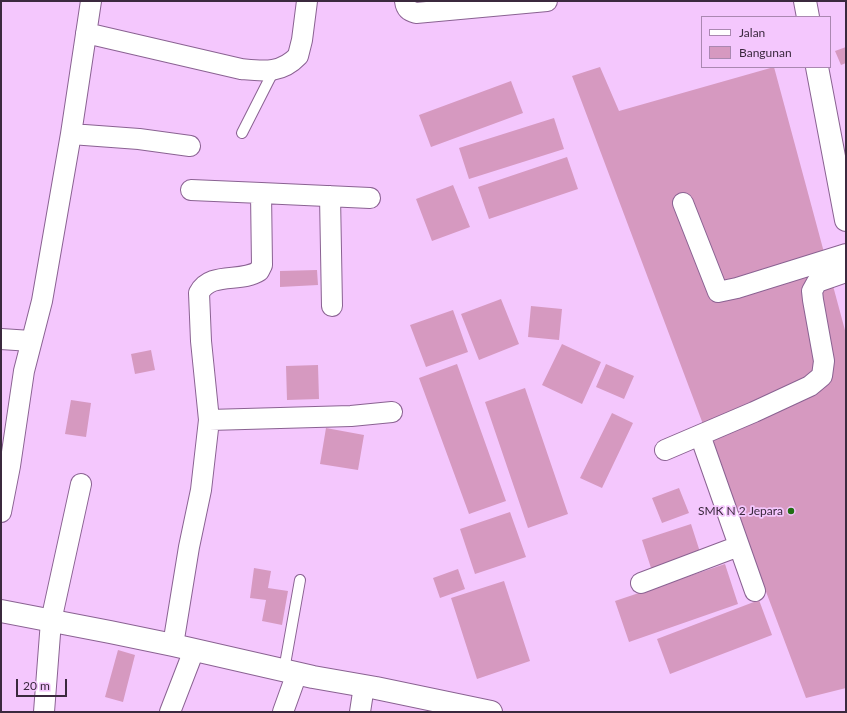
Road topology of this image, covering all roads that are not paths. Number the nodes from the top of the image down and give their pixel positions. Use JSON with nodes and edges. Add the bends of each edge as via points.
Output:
{"nodes":[{"id":1,"x":91,"y":1,"type":"edge"},
{"id":2,"x":307,"y":1,"type":"edge"},
{"id":3,"x":405,"y":1,"type":"edge"},
{"id":4,"x":547,"y":1,"type":"edge"},
{"id":5,"x":805,"y":1,"type":"edge"},
{"id":6,"x":808,"y":16,"type":"edge"},
{"id":7,"x":86,"y":33,"type":"junction"},
{"id":8,"x":817,"y":68,"type":"edge"},
{"id":9,"x":274,"y":70,"type":"junction"},
{"id":10,"x":242,"y":132,"type":"dead end"},
{"id":11,"x":71,"y":134,"type":"junction"},
{"id":12,"x":190,"y":146,"type":"dead end"},
{"id":13,"x":191,"y":190,"type":"dead end"},
{"id":14,"x":261,"y":193,"type":"junction"},
{"id":15,"x":330,"y":196,"type":"junction"},
{"id":16,"x":370,"y":198,"type":"dead end"},
{"id":17,"x":683,"y":203,"type":"dead end"},
{"id":18,"x":845,"y":210,"type":"edge"},
{"id":19,"x":846,"y":254,"type":"edge"},
{"id":20,"x":846,"y":272,"type":"edge"},
{"id":21,"x":332,"y":306,"type":"dead end"},
{"id":22,"x":1,"y":338,"type":"edge"},
{"id":23,"x":31,"y":341,"type":"junction"},
{"id":24,"x":392,"y":412,"type":"dead end"},
{"id":25,"x":209,"y":420,"type":"junction"},
{"id":26,"x":700,"y":435,"type":"junction"},
{"id":27,"x":665,"y":450,"type":"dead end"},
{"id":28,"x":81,"y":484,"type":"dead end"},
{"id":29,"x":1,"y":512,"type":"edge"},
{"id":30,"x":739,"y":546,"type":"junction"},
{"id":31,"x":300,"y":580,"type":"dead end"},
{"id":32,"x":641,"y":583,"type":"dead end"},
{"id":33,"x":755,"y":591,"type":"dead end"},
{"id":34,"x":1,"y":612,"type":"edge"},
{"id":35,"x":51,"y":621,"type":"junction"},
{"id":36,"x":173,"y":645,"type":"junction"},
{"id":37,"x":194,"y":650,"type":"junction"},
{"id":38,"x":290,"y":672,"type":"junction"},
{"id":39,"x":364,"y":686,"type":"junction"},
{"id":40,"x":44,"y":712,"type":"edge"},
{"id":41,"x":170,"y":712,"type":"edge"},
{"id":42,"x":283,"y":712,"type":"edge"},
{"id":43,"x":360,"y":712,"type":"edge"},
{"id":44,"x":491,"y":712,"type":"edge"}],
"edges":[{"from":1,"to":7,"type":"street"},
{"from":2,"to":9,"type":"street","via":[[300,53],[295,59]]},
{"from":3,"to":4,"type":"street","via":[[405,7],[416,13]]},
{"from":5,"to":6,"type":"street"},
{"from":7,"to":9,"type":"street","via":[[241,69],[265,72]]},
{"from":7,"to":11,"type":"street"},
{"from":8,"to":18,"type":"street"},
{"from":9,"to":10,"type":"lane"},
{"from":11,"to":12,"type":"street"},
{"from":11,"to":23,"type":"street","via":[[42,301]]},
{"from":13,"to":14,"type":"street"},
{"from":14,"to":15,"type":"street"},
{"from":14,"to":25,"type":"street","via":[[262,265],[259,271],[245,277],[210,282],[201,288],[199,293]]},
{"from":15,"to":16,"type":"street"},
{"from":15,"to":21,"type":"street"},
{"from":17,"to":19,"type":"street","via":[[718,292]]},
{"from":20,"to":26,"type":"street","via":[[817,282],[812,291],[824,361],[822,376],[810,386]]},
{"from":22,"to":23,"type":"street"},
{"from":23,"to":29,"type":"street"},
{"from":24,"to":25,"type":"street","via":[[351,416]]},
{"from":25,"to":36,"type":"street","via":[[201,490]]},
{"from":26,"to":27,"type":"street"},
{"from":26,"to":30,"type":"street"},
{"from":28,"to":35,"type":"street"},
{"from":30,"to":32,"type":"street"},
{"from":30,"to":33,"type":"street"},
{"from":31,"to":38,"type":"lane"},
{"from":34,"to":35,"type":"street"},
{"from":35,"to":36,"type":"street"},
{"from":35,"to":40,"type":"street"},
{"from":36,"to":37,"type":"street"},
{"from":37,"to":38,"type":"street"},
{"from":37,"to":41,"type":"street"},
{"from":38,"to":39,"type":"street"},
{"from":38,"to":42,"type":"street"},
{"from":39,"to":43,"type":"street"},
{"from":39,"to":44,"type":"street"}]}
